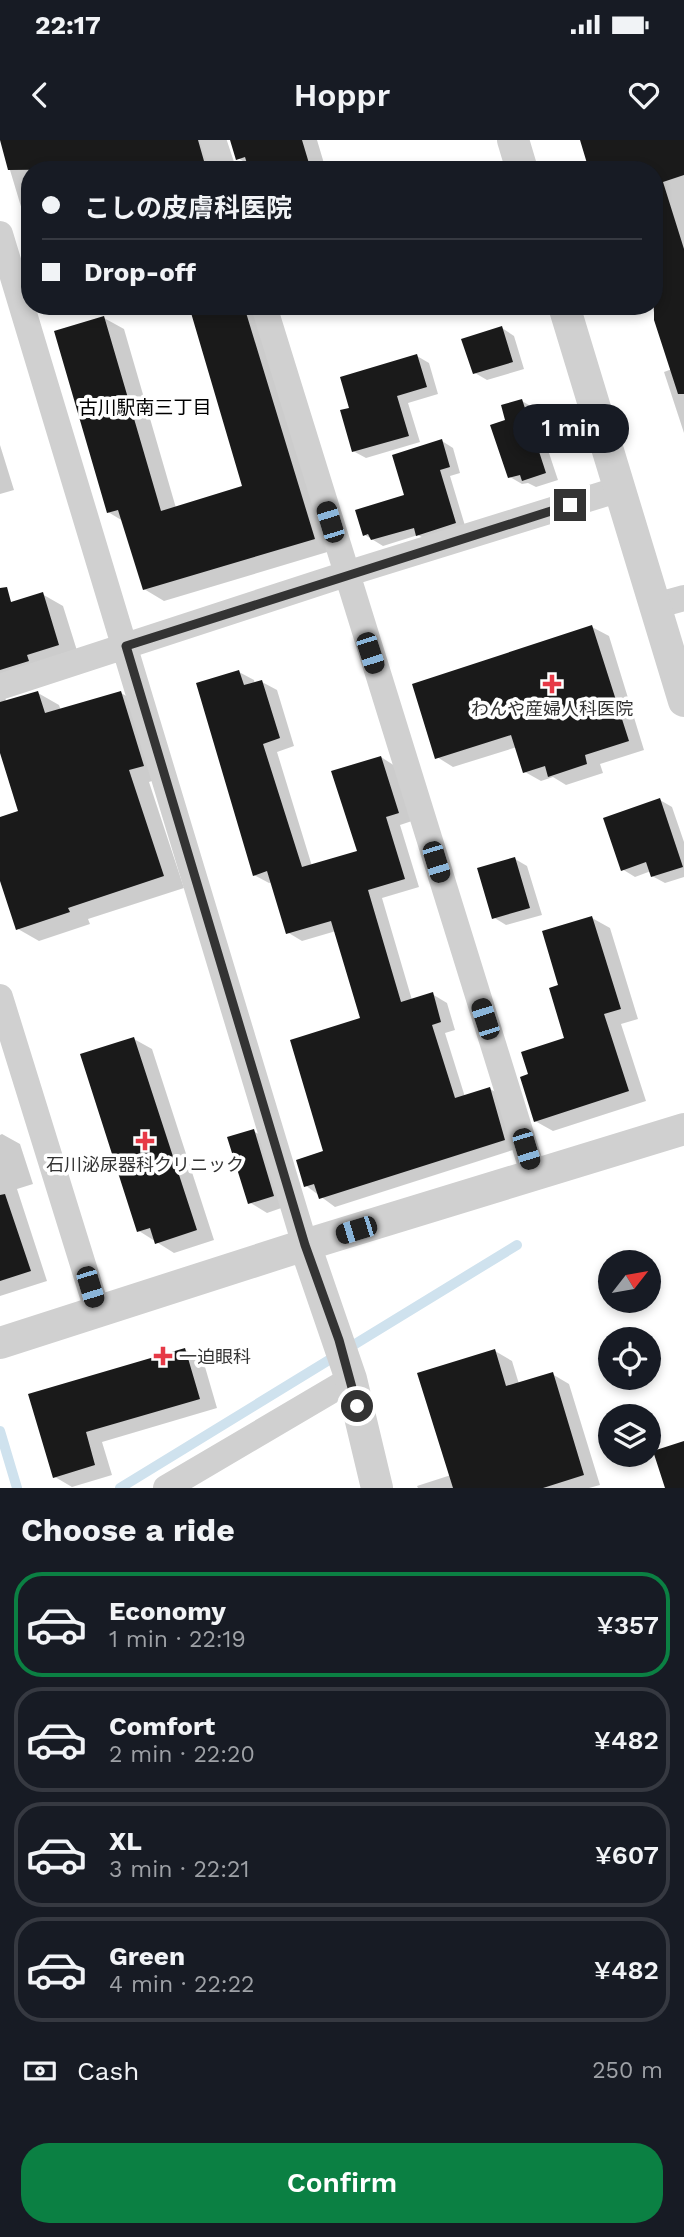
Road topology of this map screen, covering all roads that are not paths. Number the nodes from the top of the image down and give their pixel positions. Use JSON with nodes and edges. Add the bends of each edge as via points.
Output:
{"nodes":[{"id":1,"x":214,"y":140,"type":"edge"},
{"id":2,"x":513,"y":140,"type":"edge"},
{"id":3,"x":220,"y":161,"type":"edge"},
{"id":4,"x":519,"y":161,"type":"edge"},
{"id":5,"x":0,"y":233,"type":"edge"},
{"id":6,"x":21,"y":302,"type":"edge"},
{"id":7,"x":25,"y":315,"type":"edge"},
{"id":8,"x":267,"y":315,"type":"edge"},
{"id":9,"x":567,"y":315,"type":"edge"},
{"id":10,"x":620,"y":489,"type":"junction"},
{"id":11,"x":346,"y":575,"type":"junction"},
{"id":12,"x":670,"y":602,"type":"edge"},
{"id":13,"x":126,"y":646,"type":"junction"},
{"id":14,"x":0,"y":687,"type":"edge"},
{"id":15,"x":684,"y":701,"type":"edge"},
{"id":16,"x":0,"y":997,"type":"edge"},
{"id":17,"x":684,"y":1129,"type":"edge"},
{"id":18,"x":534,"y":1176,"type":"junction"},
{"id":19,"x":305,"y":1245,"type":"junction"},
{"id":20,"x":98,"y":1313,"type":"junction"},
{"id":21,"x":0,"y":1343,"type":"edge"},
{"id":22,"x":345,"y":1362,"type":"junction"},
{"id":23,"x":166,"y":1488,"type":"edge"},
{"id":24,"x":377,"y":1488,"type":"edge"}],
"edges":[{"from":1,"to":3,"type":"street"},
{"from":2,"to":4,"type":"street"},
{"from":5,"to":6,"type":"street"},
{"from":7,"to":13,"type":"street"},
{"from":8,"to":11,"type":"street"},
{"from":9,"to":10,"type":"street"},
{"from":10,"to":11,"type":"street"},
{"from":10,"to":12,"type":"street"},
{"from":11,"to":13,"type":"street"},
{"from":11,"to":18,"type":"street"},
{"from":12,"to":15,"type":"street"},
{"from":13,"to":14,"type":"street"},
{"from":13,"to":19,"type":"street"},
{"from":16,"to":20,"type":"street"},
{"from":17,"to":18,"type":"street"},
{"from":18,"to":19,"type":"street"},
{"from":19,"to":20,"type":"street"},
{"from":19,"to":22,"type":"street"},
{"from":20,"to":21,"type":"street"},
{"from":22,"to":23,"type":"street"},
{"from":22,"to":24,"type":"street"}]}
